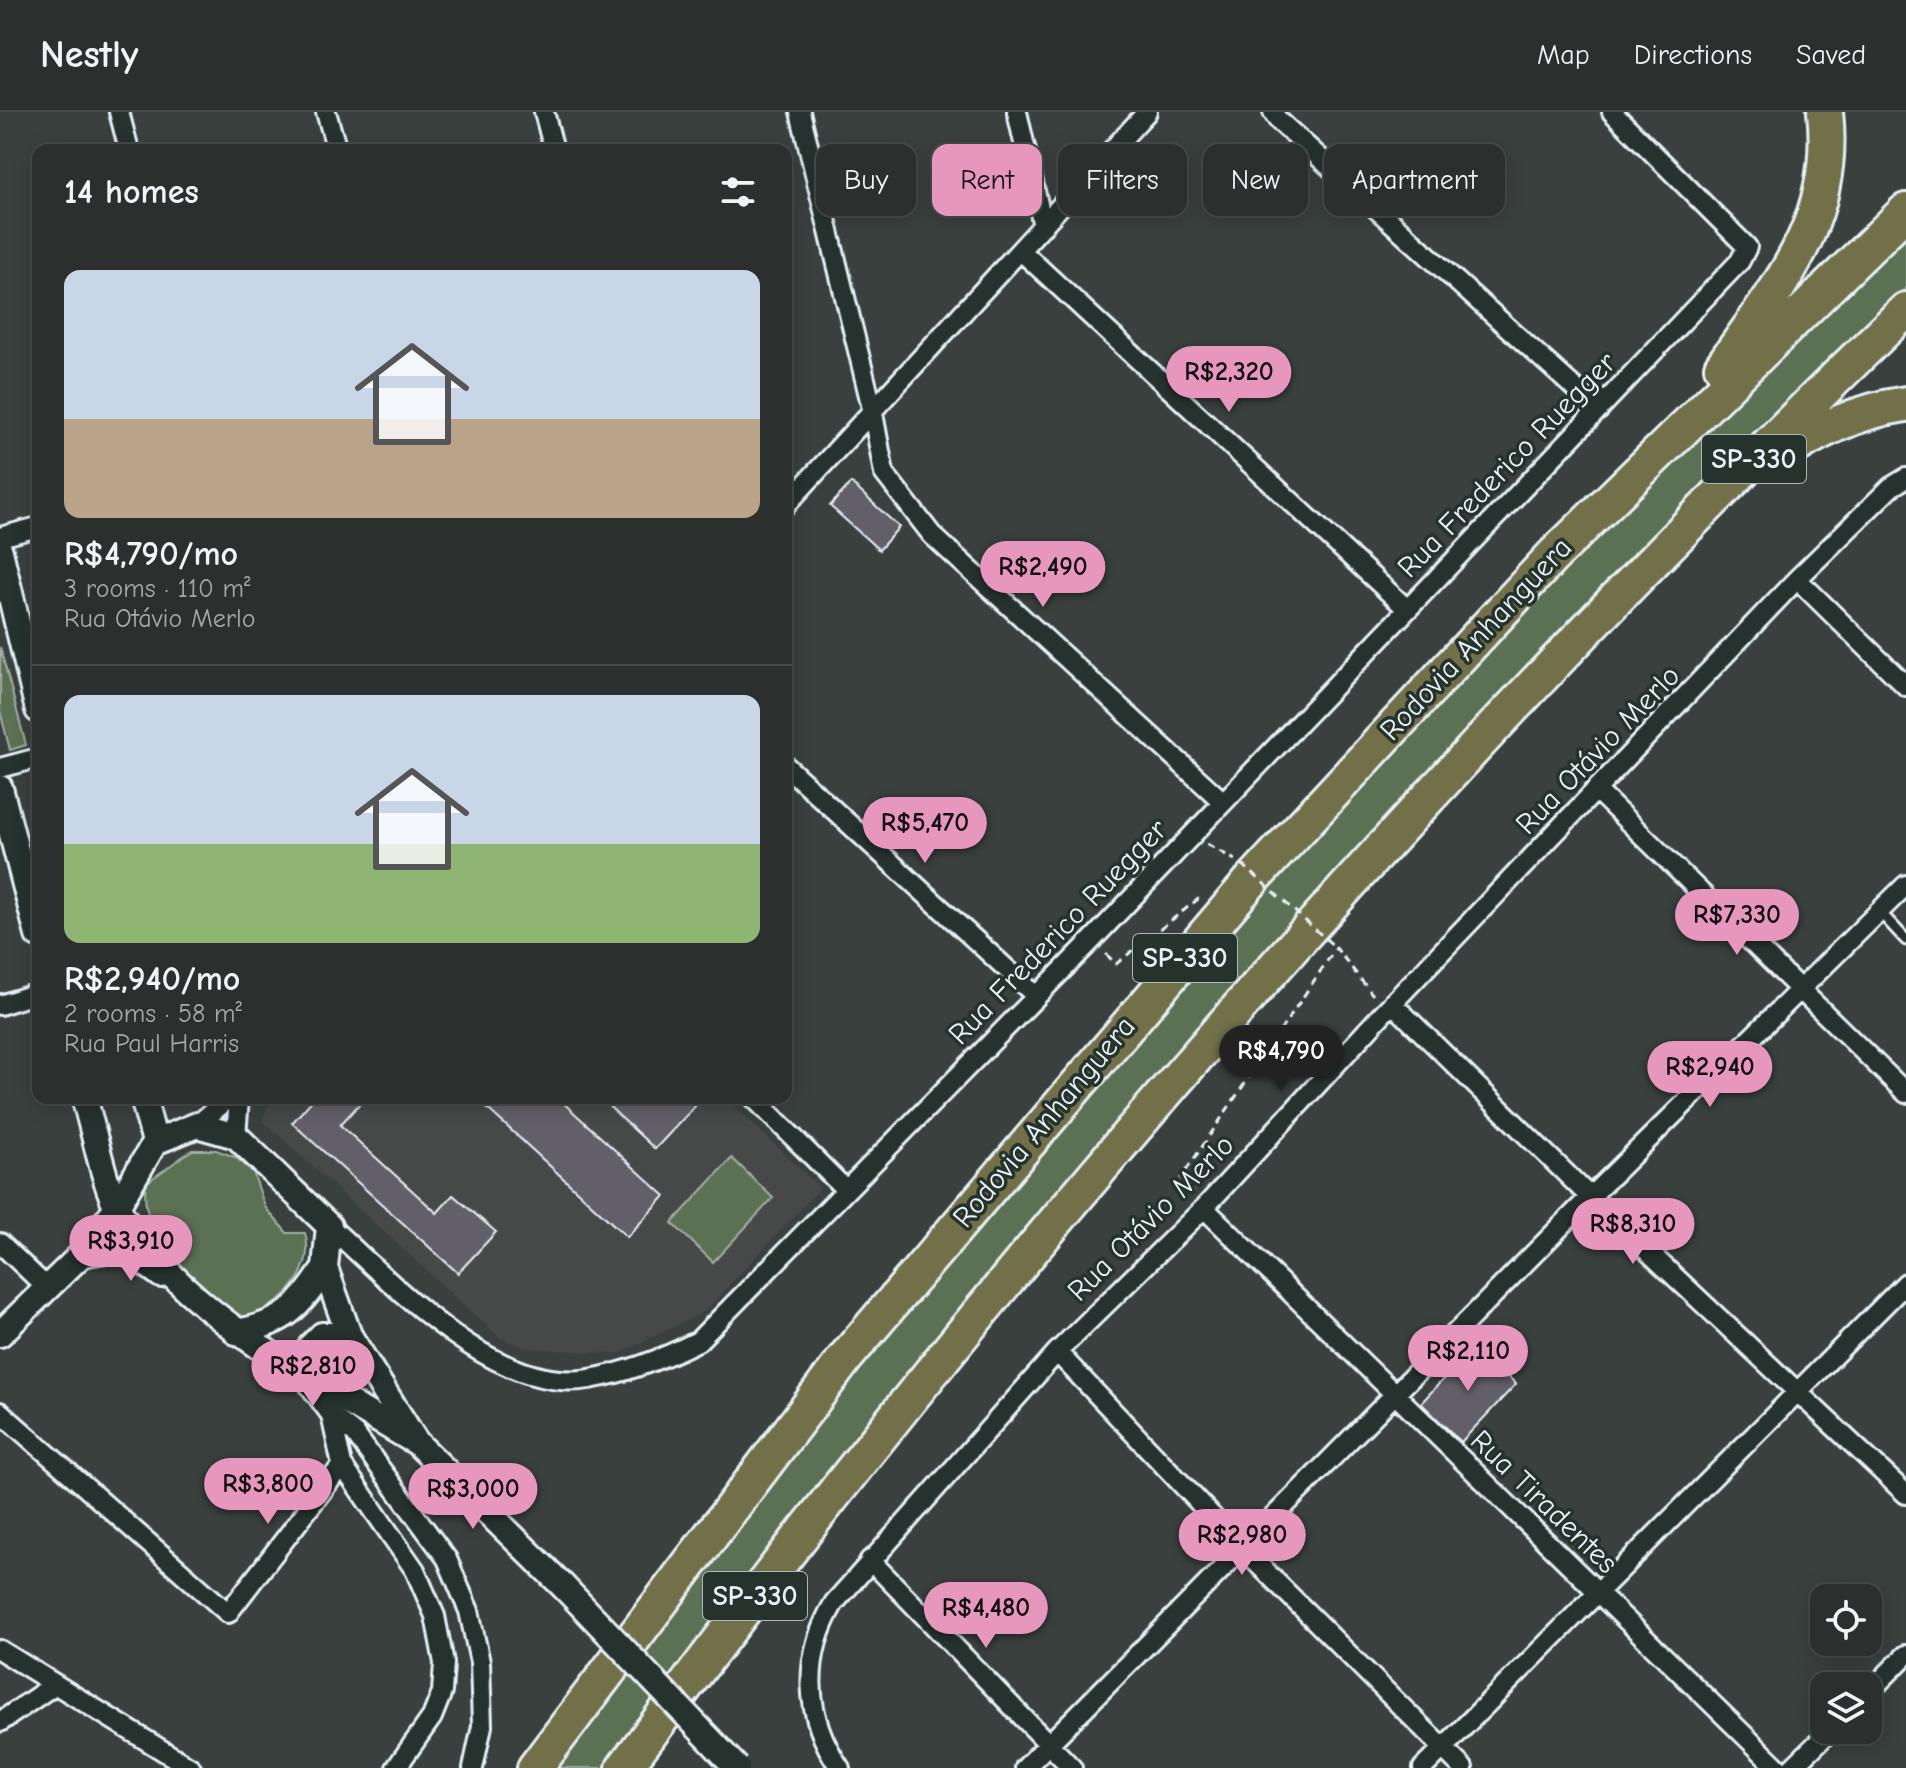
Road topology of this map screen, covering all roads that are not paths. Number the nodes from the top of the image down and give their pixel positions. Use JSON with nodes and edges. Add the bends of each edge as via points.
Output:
{"nodes":[{"id":1,"x":119,"y":112,"type":"edge"},
{"id":2,"x":326,"y":112,"type":"edge"},
{"id":3,"x":544,"y":112,"type":"edge"},
{"id":4,"x":800,"y":112,"type":"edge"},
{"id":5,"x":1017,"y":112,"type":"edge"},
{"id":6,"x":1147,"y":112,"type":"edge"},
{"id":7,"x":1273,"y":112,"type":"edge"},
{"id":8,"x":1612,"y":112,"type":"edge"},
{"id":9,"x":1825,"y":112,"type":"edge"},
{"id":10,"x":127,"y":144,"type":"edge"},
{"id":11,"x":335,"y":144,"type":"edge"},
{"id":12,"x":552,"y":144,"type":"edge"},
{"id":13,"x":1906,"y":211,"type":"edge"},
{"id":14,"x":1043,"y":226,"type":"junction"},
{"id":15,"x":1021,"y":251,"type":"junction"},
{"id":16,"x":1906,"y":310,"type":"edge"},
{"id":17,"x":1906,"y":404,"type":"edge"},
{"id":18,"x":872,"y":408,"type":"junction"},
{"id":19,"x":1599,"y":410,"type":"junction"},
{"id":20,"x":1674,"y":434,"type":"junction"},
{"id":21,"x":1906,"y":478,"type":"edge"},
{"id":22,"x":792,"y":498,"type":"edge"},
{"id":23,"x":32,"y":529,"type":"edge"},
{"id":24,"x":0,"y":537,"type":"edge"},
{"id":25,"x":0,"y":551,"type":"edge"},
{"id":26,"x":1797,"y":579,"type":"junction"},
{"id":27,"x":1407,"y":609,"type":"junction"},
{"id":28,"x":1604,"y":610,"type":"junction"},
{"id":29,"x":32,"y":685,"type":"edge"},
{"id":30,"x":1906,"y":686,"type":"edge"},
{"id":31,"x":32,"y":760,"type":"edge"},
{"id":32,"x":0,"y":768,"type":"edge"},
{"id":33,"x":792,"y":772,"type":"edge"},
{"id":34,"x":0,"y":788,"type":"edge"},
{"id":35,"x":1598,"y":792,"type":"junction"},
{"id":36,"x":1222,"y":801,"type":"junction"},
{"id":37,"x":1906,"y":885,"type":"edge"},
{"id":38,"x":32,"y":912,"type":"edge"},
{"id":39,"x":1880,"y":912,"type":"junction"},
{"id":40,"x":1906,"y":940,"type":"edge"},
{"id":41,"x":1800,"y":990,"type":"junction"},
{"id":42,"x":32,"y":995,"type":"edge"},
{"id":43,"x":1035,"y":995,"type":"junction"},
{"id":44,"x":0,"y":1005,"type":"edge"},
{"id":45,"x":1389,"y":1008,"type":"junction"},
{"id":46,"x":1906,"y":1093,"type":"edge"},
{"id":47,"x":86,"y":1104,"type":"edge"},
{"id":48,"x":145,"y":1104,"type":"edge"},
{"id":49,"x":222,"y":1104,"type":"edge"},
{"id":50,"x":239,"y":1104,"type":"edge"},
{"id":51,"x":760,"y":1104,"type":"edge"},
{"id":52,"x":197,"y":1125,"type":"junction"},
{"id":53,"x":236,"y":1136,"type":"junction"},
{"id":54,"x":155,"y":1142,"type":"junction"},
{"id":55,"x":844,"y":1188,"type":"junction"},
{"id":56,"x":1590,"y":1197,"type":"junction"},
{"id":57,"x":117,"y":1207,"type":"junction"},
{"id":58,"x":1204,"y":1208,"type":"junction"},
{"id":59,"x":329,"y":1226,"type":"junction"},
{"id":60,"x":0,"y":1243,"type":"edge"},
{"id":61,"x":81,"y":1255,"type":"junction"},
{"id":62,"x":325,"y":1268,"type":"junction"},
{"id":63,"x":1906,"y":1283,"type":"edge"},
{"id":64,"x":46,"y":1287,"type":"junction"},
{"id":65,"x":184,"y":1291,"type":"junction"},
{"id":66,"x":236,"y":1332,"type":"junction"},
{"id":67,"x":0,"y":1334,"type":"edge"},
{"id":68,"x":349,"y":1335,"type":"junction"},
{"id":69,"x":1057,"y":1352,"type":"junction"},
{"id":70,"x":299,"y":1372,"type":"junction"},
{"id":71,"x":1797,"y":1392,"type":"junction"},
{"id":72,"x":1394,"y":1396,"type":"junction"},
{"id":73,"x":0,"y":1412,"type":"edge"},
{"id":74,"x":331,"y":1415,"type":"junction"},
{"id":75,"x":416,"y":1442,"type":"junction"},
{"id":76,"x":342,"y":1465,"type":"junction"},
{"id":77,"x":1906,"y":1494,"type":"edge"},
{"id":78,"x":1244,"y":1550,"type":"junction"},
{"id":79,"x":870,"y":1560,"type":"junction"},
{"id":80,"x":1597,"y":1593,"type":"junction"},
{"id":81,"x":0,"y":1650,"type":"edge"},
{"id":82,"x":1906,"y":1655,"type":"edge"},
{"id":83,"x":1882,"y":1679,"type":"edge"},
{"id":84,"x":54,"y":1685,"type":"junction"},
{"id":85,"x":0,"y":1722,"type":"edge"},
{"id":86,"x":1049,"y":1744,"type":"junction"},
{"id":87,"x":1817,"y":1744,"type":"edge"},
{"id":88,"x":1443,"y":1748,"type":"junction"},
{"id":89,"x":191,"y":1768,"type":"edge"},
{"id":90,"x":396,"y":1768,"type":"edge"},
{"id":91,"x":473,"y":1768,"type":"edge"},
{"id":92,"x":535,"y":1768,"type":"edge"},
{"id":93,"x":624,"y":1768,"type":"edge"},
{"id":94,"x":737,"y":1768,"type":"edge"},
{"id":95,"x":840,"y":1768,"type":"edge"},
{"id":96,"x":1025,"y":1768,"type":"edge"},
{"id":97,"x":1072,"y":1768,"type":"edge"},
{"id":98,"x":1423,"y":1768,"type":"edge"},
{"id":99,"x":1463,"y":1768,"type":"edge"},
{"id":100,"x":1778,"y":1768,"type":"edge"},
{"id":101,"x":1792,"y":1768,"type":"edge"}],
"edges":[{"from":1,"to":10,"type":"street"},
{"from":2,"to":11,"type":"street"},
{"from":3,"to":12,"type":"street"},
{"from":4,"to":18,"type":"street"},
{"from":5,"to":14,"type":"street"},
{"from":6,"to":14,"type":"street"},
{"from":7,"to":19,"type":"street"},
{"from":8,"to":19,"type":"street","name":"Rua Frederico Ruegger","via":[[1747,247],[1740,261]]},
{"from":9,"to":20,"type":"highway","via":[[1826,160],[1815,218],[1797,260]]},
{"from":13,"to":20,"type":"highway","name":"Rodovia Anhanguera","number":"SP-330"},
{"from":14,"to":15,"type":"street"},
{"from":15,"to":18,"type":"street"},
{"from":15,"to":27,"type":"street"},
{"from":16,"to":28,"type":"highway","number":"SP-330"},
{"from":17,"to":28,"type":"highway","via":[[1839,422],[1796,444],[1737,489]]},
{"from":18,"to":22,"type":"street"},
{"from":18,"to":36,"type":"street","via":[[884,473],[932,535]]},
{"from":19,"to":27,"type":"street","name":"Rua Frederico Ruegger"},
{"from":20,"to":92,"type":"highway","name":"Rodovia Anhanguera","number":"SP-330","via":[[1293,835],[1062,1099],[846,1357]]},
{"from":21,"to":26,"type":"street","name":"Rua Otávio Merlo"},
{"from":23,"to":24,"type":"street"},
{"from":25,"to":29,"type":"street"},
{"from":26,"to":30,"type":"street"},
{"from":26,"to":35,"type":"street","name":"Rua Otávio Merlo"},
{"from":27,"to":36,"type":"street","name":"Rua Frederico Ruegger"},
{"from":28,"to":93,"type":"highway","number":"SP-330","via":[[1291,950],[982,1307]]},
{"from":31,"to":32,"type":"street"},
{"from":33,"to":43,"type":"street"},
{"from":34,"to":38,"type":"street"},
{"from":35,"to":41,"type":"street"},
{"from":35,"to":45,"type":"street","name":"Rua Otávio Merlo"},
{"from":36,"to":43,"type":"street","name":"Rua Frederico Ruegger"},
{"from":37,"to":39,"type":"street"},
{"from":39,"to":40,"type":"lane"},
{"from":39,"to":41,"type":"street"},
{"from":41,"to":46,"type":"street"},
{"from":41,"to":56,"type":"street"},
{"from":42,"to":44,"type":"street"},
{"from":43,"to":55,"type":"street","name":"Rua Frederico Ruegger"},
{"from":45,"to":56,"type":"street"},
{"from":45,"to":58,"type":"street","name":"Rua Otávio Merlo"},
{"from":47,"to":57,"type":"street"},
{"from":48,"to":54,"type":"street"},
{"from":49,"to":52,"type":"street"},
{"from":50,"to":53,"type":"street"},
{"from":51,"to":55,"type":"street"},
{"from":52,"to":53,"type":"street"},
{"from":52,"to":54,"type":"street"},
{"from":53,"to":59,"type":"street"},
{"from":54,"to":57,"type":"street"},
{"from":55,"to":59,"type":"street","name":"Rua Frederico Ruegger","via":[[698,1341],[664,1358],[586,1380],[532,1375],[480,1353],[442,1327]]},
{"from":56,"to":71,"type":"street"},
{"from":56,"to":72,"type":"street"},
{"from":57,"to":61,"type":"street"},
{"from":57,"to":65,"type":"street"},
{"from":58,"to":69,"type":"street","name":"Rua Otávio Merlo"},
{"from":58,"to":72,"type":"street","name":"Rua Tiradentes"},
{"from":59,"to":62,"type":"street"},
{"from":60,"to":64,"type":"street"},
{"from":61,"to":64,"type":"street"},
{"from":61,"to":65,"type":"street","via":[[110,1247],[125,1249]]},
{"from":62,"to":66,"type":"street","via":[[303,1300],[267,1326]]},
{"from":62,"to":68,"type":"street"},
{"from":63,"to":71,"type":"street"},
{"from":64,"to":67,"type":"street"},
{"from":65,"to":66,"type":"street"},
{"from":66,"to":70,"type":"street"},
{"from":68,"to":70,"type":"street","via":[[322,1335]]},
{"from":68,"to":75,"type":"street"},
{"from":69,"to":78,"type":"street"},
{"from":69,"to":79,"type":"street","name":"Rua Otávio Merlo"},
{"from":70,"to":74,"type":"street"},
{"from":70,"to":75,"type":"street"},
{"from":71,"to":77,"type":"street"},
{"from":71,"to":80,"type":"street"},
{"from":72,"to":78,"type":"street"},
{"from":72,"to":80,"type":"street","name":"Rua Tiradentes"},
{"from":73,"to":76,"type":"street","via":[[228,1613]]},
{"from":74,"to":76,"type":"street"},
{"from":74,"to":91,"type":"street","via":[[355,1434],[411,1507],[447,1559],[469,1611],[480,1662],[482,1726]]},
{"from":75,"to":94,"type":"street","bridge":true},
{"from":76,"to":90,"type":"street","via":[[415,1570],[435,1616],[444,1663],[442,1692],[432,1717]]},
{"from":78,"to":86,"type":"street"},
{"from":78,"to":88,"type":"street"},
{"from":79,"to":86,"type":"street"},
{"from":79,"to":95,"type":"street","name":"Rua Otávio Merlo","via":[[819,1628],[810,1672],[814,1719]]},
{"from":80,"to":88,"type":"street"},
{"from":80,"to":100,"type":"street","name":"Rua Tiradentes"},
{"from":81,"to":84,"type":"street"},
{"from":82,"to":83,"type":"street"},
{"from":84,"to":85,"type":"street"},
{"from":84,"to":89,"type":"street"},
{"from":86,"to":96,"type":"street"},
{"from":86,"to":97,"type":"street"},
{"from":87,"to":101,"type":"street"},
{"from":88,"to":98,"type":"street"},
{"from":88,"to":99,"type":"street"}]}
